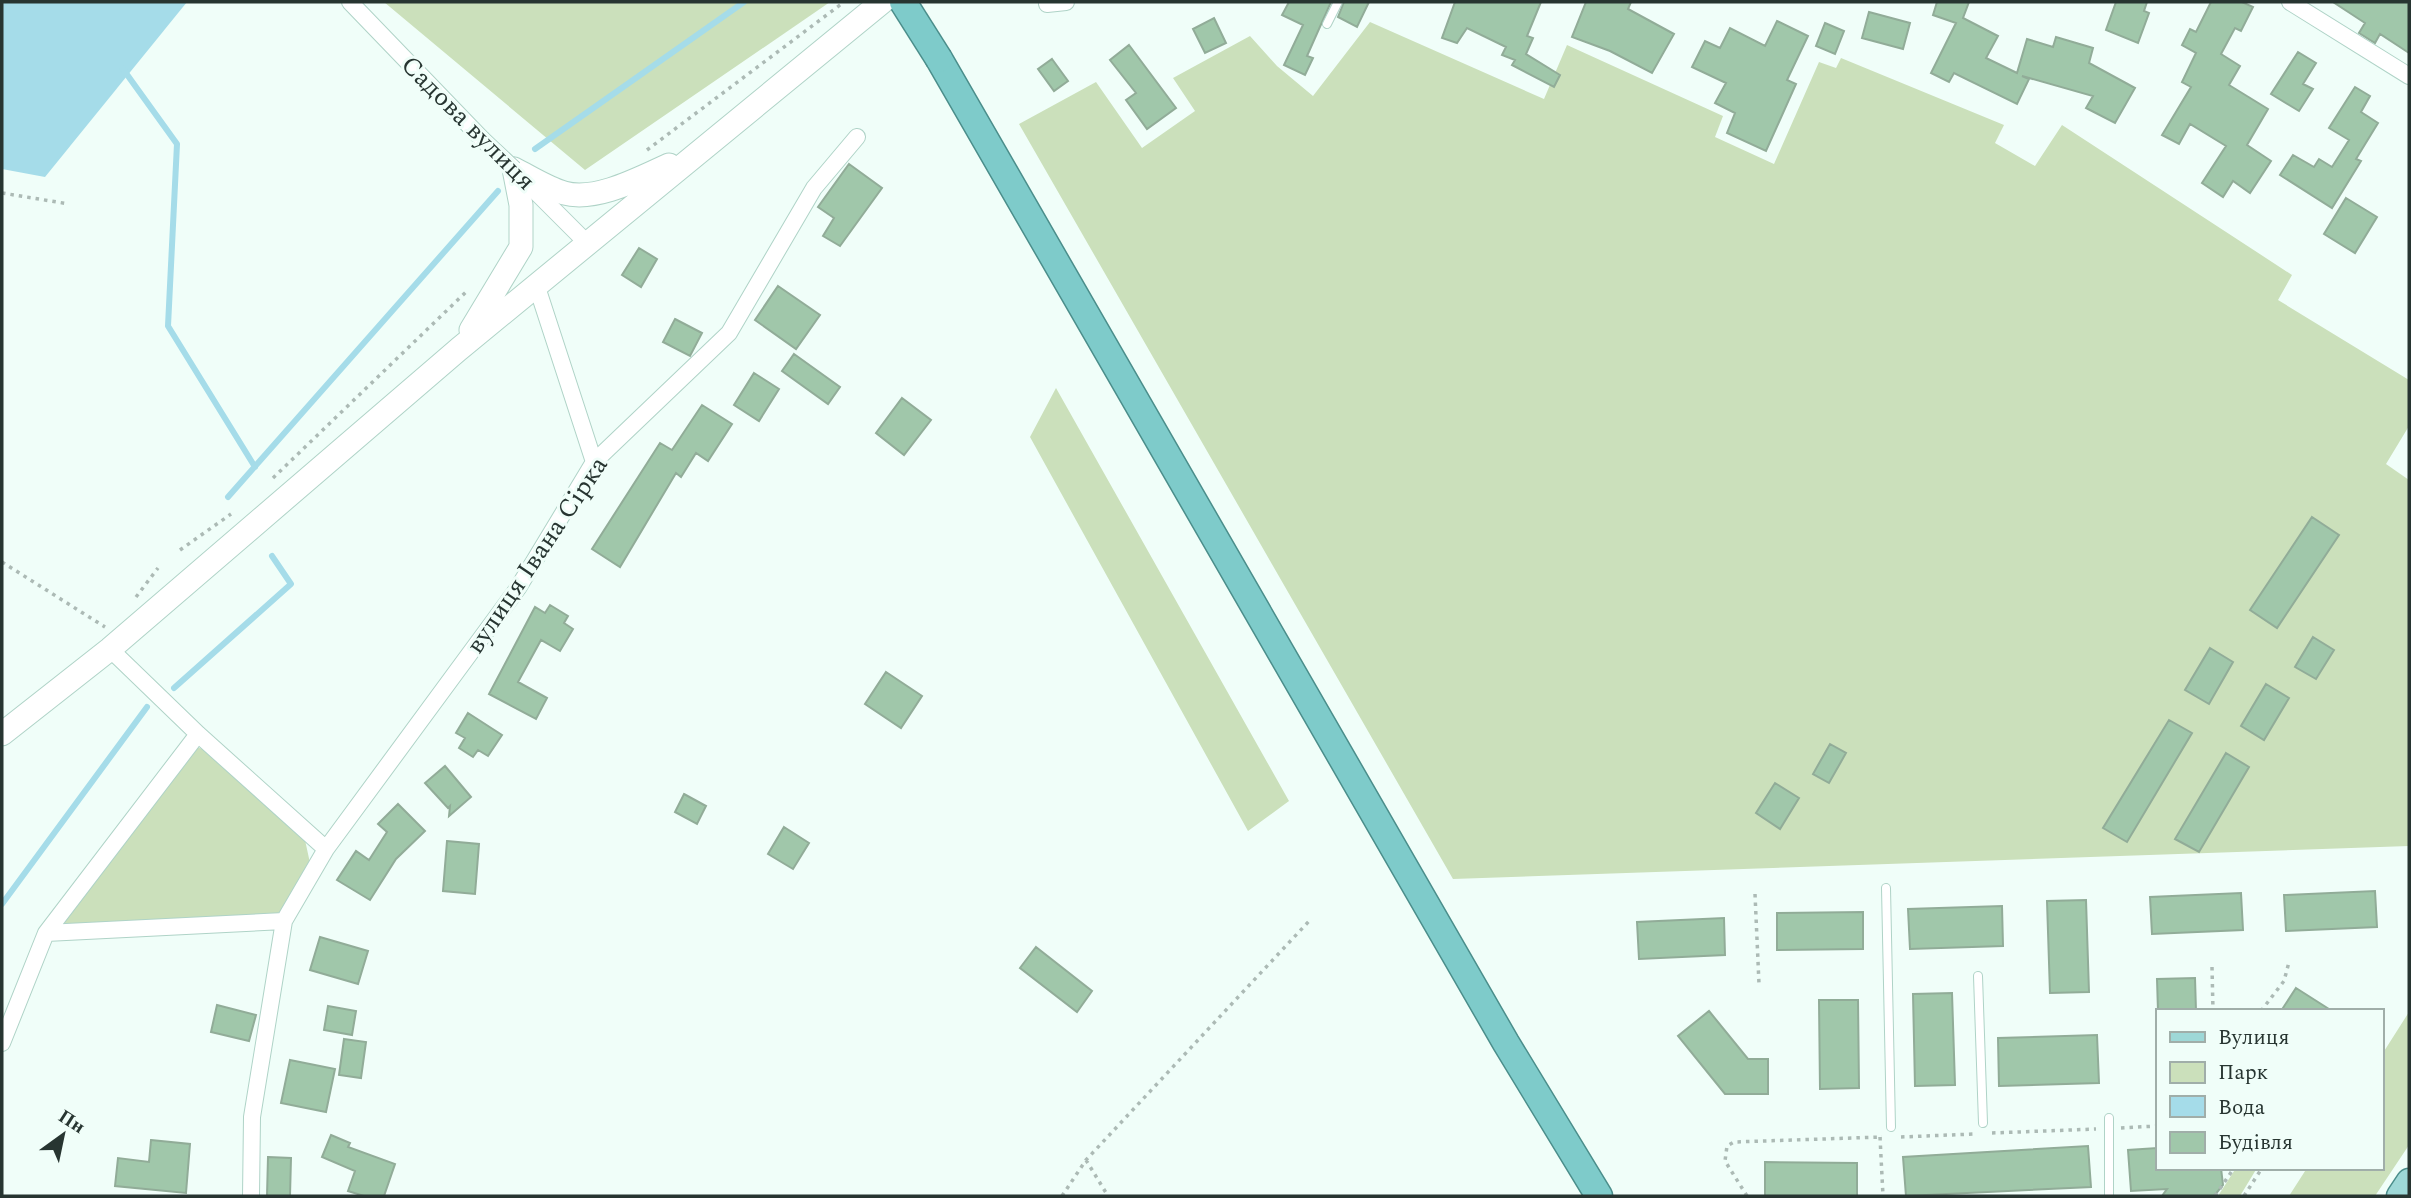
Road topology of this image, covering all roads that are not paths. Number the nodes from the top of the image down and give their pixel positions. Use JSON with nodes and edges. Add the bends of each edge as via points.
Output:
{"nodes":[{"id":1,"x":350,"y":2,"type":"edge"},
{"id":2,"x":882,"y":2,"type":"edge"},
{"id":3,"x":903,"y":2,"type":"edge"},
{"id":4,"x":1066,"y":2,"type":"edge"},
{"id":5,"x":1338,"y":2,"type":"edge"},
{"id":6,"x":2290,"y":2,"type":"edge"},
{"id":7,"x":1048,"y":4,"type":"dead end"},
{"id":8,"x":1327,"y":24,"type":"dead end"},
{"id":9,"x":2409,"y":76,"type":"edge"},
{"id":10,"x":857,"y":137,"type":"dead end"},
{"id":11,"x":701,"y":151,"type":"junction"},
{"id":12,"x":514,"y":169,"type":"junction"},
{"id":13,"x":587,"y":243,"type":"junction"},
{"id":14,"x":536,"y":284,"type":"junction"},
{"id":15,"x":459,"y":349,"type":"junction"},
{"id":16,"x":594,"y":462,"type":"junction"},
{"id":17,"x":110,"y":640,"type":"junction"},
{"id":18,"x":2,"y":734,"type":"edge"},
{"id":19,"x":198,"y":734,"type":"junction"},
{"id":20,"x":326,"y":849,"type":"junction"},
{"id":21,"x":1886,"y":888,"type":"dead end"},
{"id":22,"x":284,"y":921,"type":"junction"},
{"id":23,"x":46,"y":933,"type":"junction"},
{"id":24,"x":1978,"y":976,"type":"dead end"},
{"id":25,"x":2,"y":1042,"type":"edge"},
{"id":26,"x":2109,"y":1118,"type":"dead end"},
{"id":27,"x":1983,"y":1123,"type":"dead end"},
{"id":28,"x":1891,"y":1127,"type":"dead end"},
{"id":29,"x":2409,"y":1181,"type":"edge"},
{"id":30,"x":251,"y":1196,"type":"edge"},
{"id":31,"x":1599,"y":1196,"type":"edge"},
{"id":32,"x":2109,"y":1196,"type":"edge"},
{"id":33,"x":2399,"y":1196,"type":"edge"}],
"edges":[{"from":1,"to":12,"type":"street","name":"Садова вулиця","bridge":true},
{"from":2,"to":11,"type":"main road"},
{"from":3,"to":31,"type":"highway","bridge":true},
{"from":4,"to":7,"type":"street"},
{"from":5,"to":8,"type":"lane"},
{"from":6,"to":9,"type":"street"},
{"from":10,"to":16,"type":"street","name":"вулиця Івана Сірка","via":[[814,188],[729,332]]},
{"from":11,"to":12,"type":"main road","via":[[624,186],[599,192],[565,193]]},
{"from":11,"to":13,"type":"main road"},
{"from":12,"to":13,"type":"street","name":"Садова вулиця"},
{"from":12,"to":15,"type":"main road","via":[[521,205],[521,247]]},
{"from":13,"to":14,"type":"main road"},
{"from":14,"to":15,"type":"main road"},
{"from":14,"to":16,"type":"street"},
{"from":15,"to":17,"type":"main road"},
{"from":16,"to":20,"type":"street","name":"вулиця Івана Сірка","via":[[518,588]]},
{"from":17,"to":18,"type":"main road"},
{"from":17,"to":19,"type":"street"},
{"from":19,"to":20,"type":"street"},
{"from":19,"to":23,"type":"street"},
{"from":20,"to":22,"type":"street","name":"вулиця Івана Сірка"},
{"from":21,"to":28,"type":"lane"},
{"from":22,"to":23,"type":"street"},
{"from":22,"to":30,"type":"street","name":"вулиця Івана Сірка","via":[[253,1116]]},
{"from":23,"to":25,"type":"street"},
{"from":24,"to":27,"type":"lane"},
{"from":26,"to":32,"type":"lane"},
{"from":29,"to":33,"type":"main road"}]}
